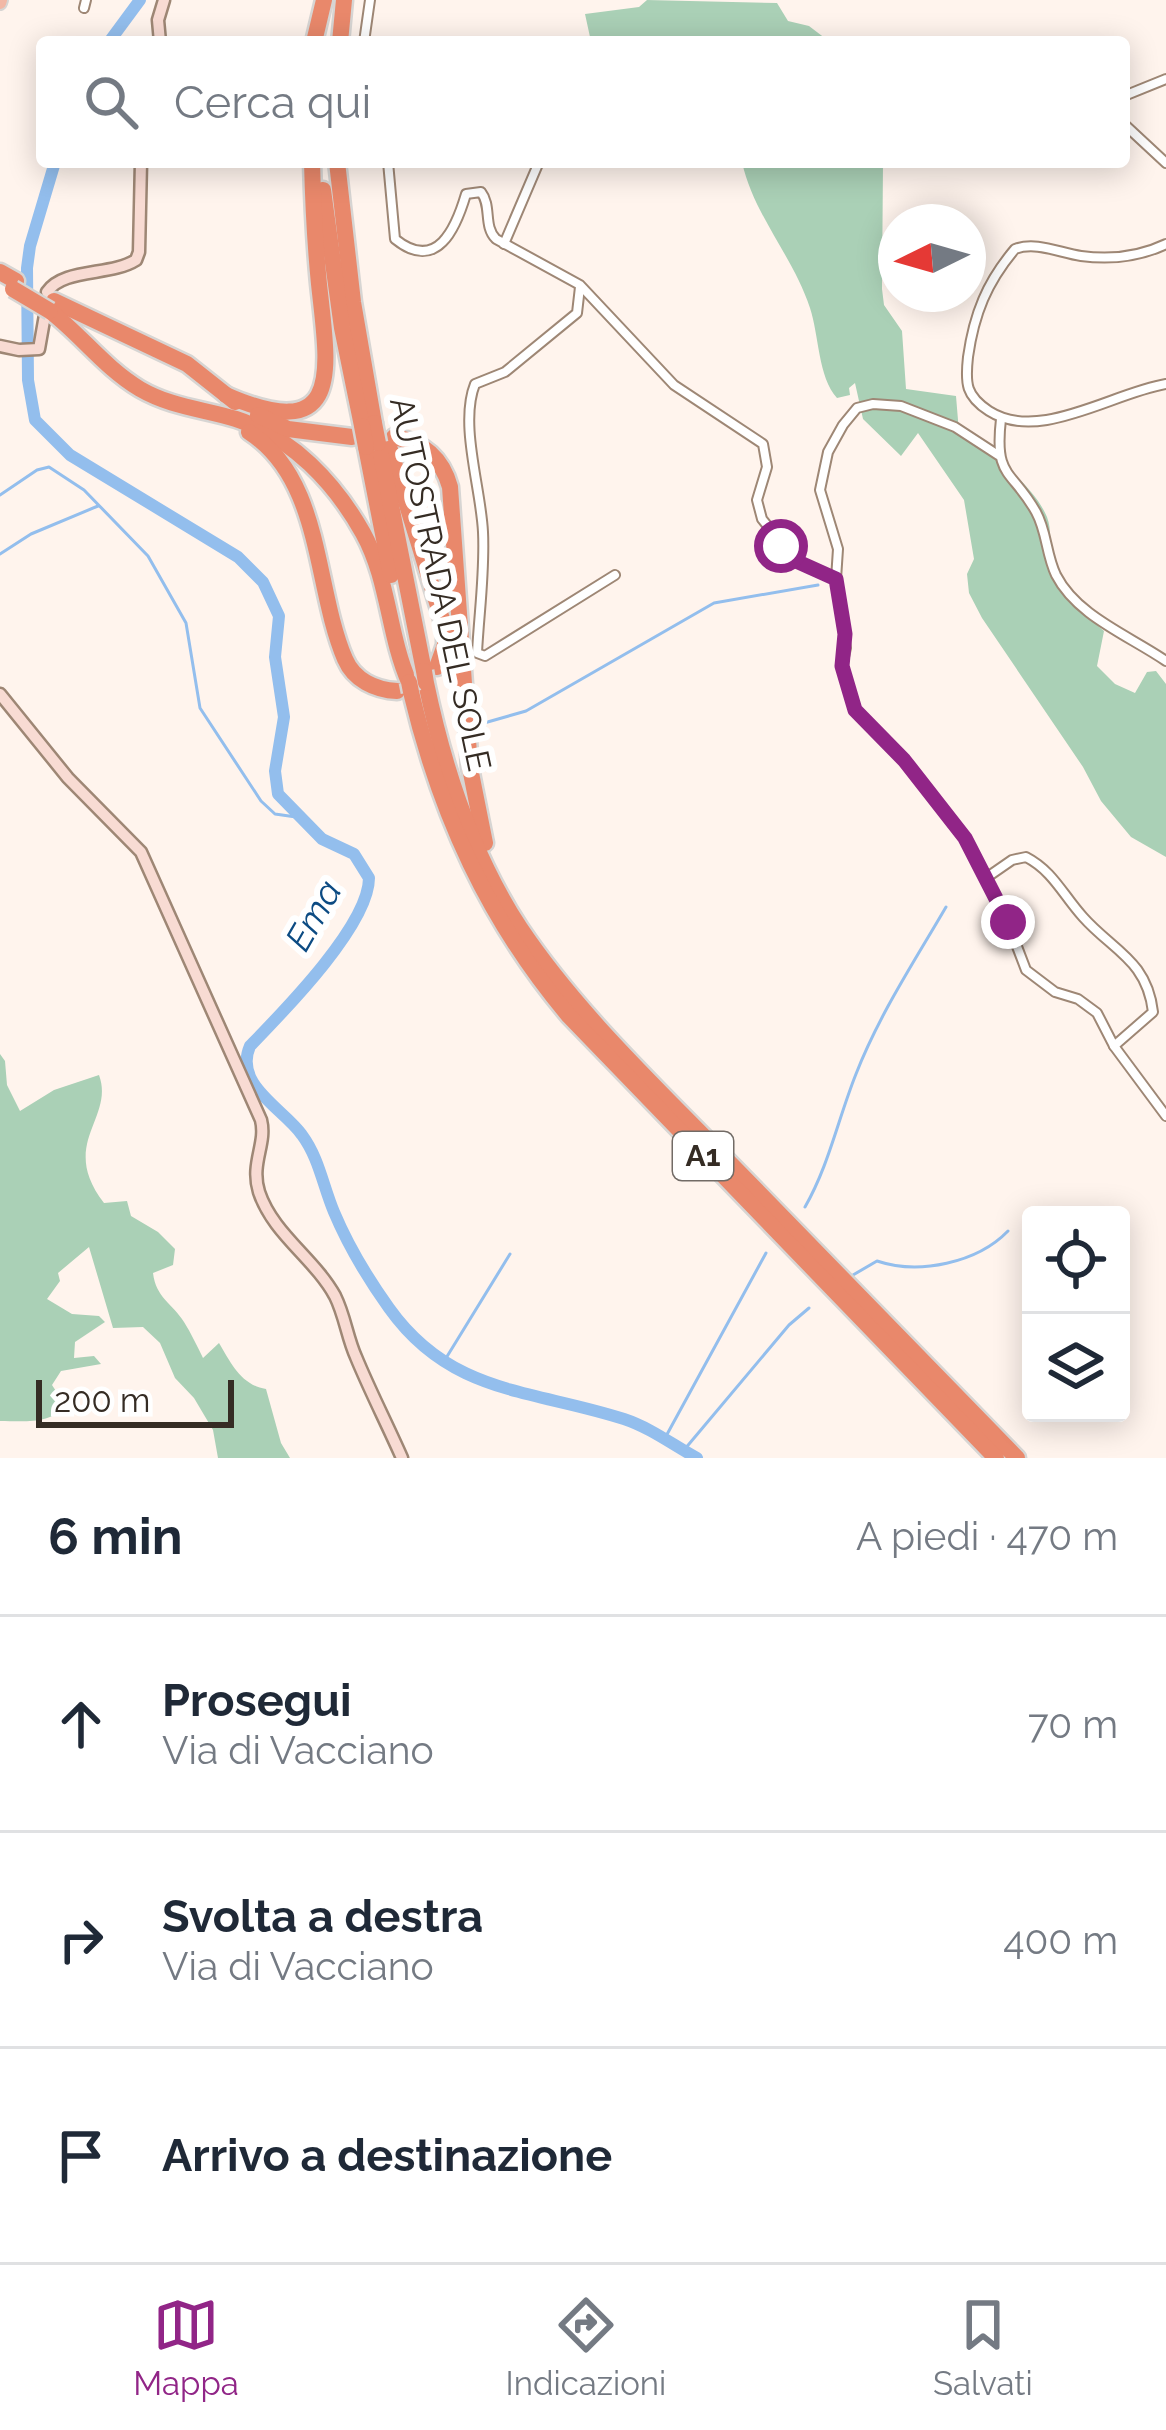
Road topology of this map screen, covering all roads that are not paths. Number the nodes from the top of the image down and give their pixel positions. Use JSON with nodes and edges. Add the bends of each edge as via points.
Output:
{"nodes":[{"id":1,"x":164,"y":0,"type":"edge"},
{"id":2,"x":325,"y":0,"type":"edge"},
{"id":3,"x":344,"y":0,"type":"edge"},
{"id":4,"x":370,"y":0,"type":"edge"},
{"id":5,"x":159,"y":36,"type":"edge"},
{"id":6,"x":319,"y":36,"type":"edge"},
{"id":7,"x":341,"y":36,"type":"edge"},
{"id":8,"x":365,"y":36,"type":"edge"},
{"id":9,"x":1166,"y":79,"type":"edge"},
{"id":10,"x":1130,"y":94,"type":"edge"},
{"id":11,"x":1130,"y":130,"type":"edge"},
{"id":12,"x":1166,"y":163,"type":"edge"},
{"id":13,"x":141,"y":168,"type":"edge"},
{"id":14,"x":316,"y":168,"type":"edge"},
{"id":15,"x":317,"y":168,"type":"edge"},
{"id":16,"x":338,"y":168,"type":"edge"},
{"id":17,"x":388,"y":168,"type":"edge"},
{"id":18,"x":536,"y":168,"type":"edge"},
{"id":19,"x":504,"y":244,"type":"junction"},
{"id":20,"x":1166,"y":244,"type":"edge"},
{"id":21,"x":7,"y":281,"type":"edge"},
{"id":22,"x":580,"y":286,"type":"junction"},
{"id":23,"x":49,"y":305,"type":"junction"},
{"id":24,"x":0,"y":346,"type":"edge"},
{"id":25,"x":1166,"y":384,"type":"edge"},
{"id":26,"x":226,"y":395,"type":"junction"},
{"id":27,"x":205,"y":411,"type":"junction"},
{"id":28,"x":1001,"y":419,"type":"junction"},
{"id":29,"x":375,"y":435,"type":"junction"},
{"id":30,"x":998,"y":454,"type":"junction"},
{"id":31,"x":615,"y":574,"type":"dead end"},
{"id":32,"x":836,"y":579,"type":"junction"},
{"id":33,"x":1166,"y":661,"type":"edge"},
{"id":34,"x":418,"y":681,"type":"junction"},
{"id":35,"x":0,"y":694,"type":"edge"},
{"id":36,"x":986,"y":878,"type":"junction"},
{"id":37,"x":541,"y":956,"type":"junction"},
{"id":38,"x":1114,"y":1046,"type":"junction"},
{"id":39,"x":1166,"y":1116,"type":"edge"},
{"id":40,"x":402,"y":1458,"type":"edge"},
{"id":41,"x":996,"y":1458,"type":"edge"},
{"id":42,"x":1017,"y":1458,"type":"edge"}],
"edges":[{"from":1,"to":5,"type":"street"},
{"from":2,"to":6,"type":"highway"},
{"from":3,"to":7,"type":"highway"},
{"from":4,"to":8,"type":"street"},
{"from":9,"to":10,"type":"street"},
{"from":11,"to":12,"type":"street"},
{"from":13,"to":23,"type":"street","via":[[136,260],[55,282]]},
{"from":14,"to":26,"type":"highway","via":[[323,390],[300,411],[284,413]]},
{"from":15,"to":29,"type":"highway","name":"AUTOSTRADA DEL SOLE","number":"A1","via":[[339,307]]},
{"from":16,"to":29,"type":"highway","name":"AUTOSTRADA DEL SOLE","number":"A1"},
{"from":17,"to":19,"type":"street","via":[[395,239],[404,247],[442,245],[474,191],[486,199],[490,233]]},
{"from":18,"to":19,"type":"street"},
{"from":19,"to":22,"type":"street"},
{"from":20,"to":28,"type":"street","via":[[1121,258],[1016,250],[980,299],[965,384],[973,401]]},
{"from":21,"to":23,"type":"highway"},
{"from":22,"to":31,"type":"street","via":[[577,314],[505,372],[475,384],[470,396],[484,537],[476,653],[484,656]]},
{"from":22,"to":32,"type":"street","via":[[674,385],[763,445],[762,519],[796,561]]},
{"from":23,"to":24,"type":"street","via":[[30,349]]},
{"from":23,"to":26,"type":"highway","via":[[187,364]]},
{"from":23,"to":27,"type":"highway","via":[[140,389]]},
{"from":25,"to":28,"type":"street","via":[[1043,422]]},
{"from":26,"to":29,"type":"highway","via":[[288,429]]},
{"from":27,"to":34,"type":"highway","via":[[274,435],[329,483],[381,572]]},
{"from":27,"to":34,"type":"highway","via":[[243,428],[277,459],[309,521],[345,658],[366,682]]},
{"from":28,"to":30,"type":"street"},
{"from":29,"to":34,"type":"highway","name":"AUTOSTRADA DEL SOLE","number":"A1"},
{"from":29,"to":34,"type":"highway","via":[[445,629],[445,645]]},
{"from":29,"to":37,"type":"highway","via":[[428,451],[448,480],[476,809]]},
{"from":30,"to":32,"type":"street","via":[[902,406],[857,408],[821,473],[838,549]]},
{"from":30,"to":33,"type":"street","via":[[1034,508],[1072,599]]},
{"from":32,"to":36,"type":"street","via":[[842,666],[855,710],[965,838]]},
{"from":34,"to":37,"type":"highway","name":"AUTOSTRADA DEL SOLE","number":"A1","via":[[470,832]]},
{"from":34,"to":41,"type":"highway","name":"AUTOSTRADA DEL SOLE","number":"A1","via":[[451,825],[533,972]]},
{"from":35,"to":40,"type":"street","via":[[141,852],[261,1120],[259,1192],[333,1292]]},
{"from":36,"to":38,"type":"street","via":[[1026,970],[1097,1013]]},
{"from":36,"to":38,"type":"street","via":[[1026,857],[1046,867],[1093,928],[1134,964],[1153,1012]]},
{"from":37,"to":42,"type":"highway","name":"AUTOSTRADA DEL SOLE","number":"A1","via":[[637,1066]]},
{"from":38,"to":39,"type":"street"}]}
